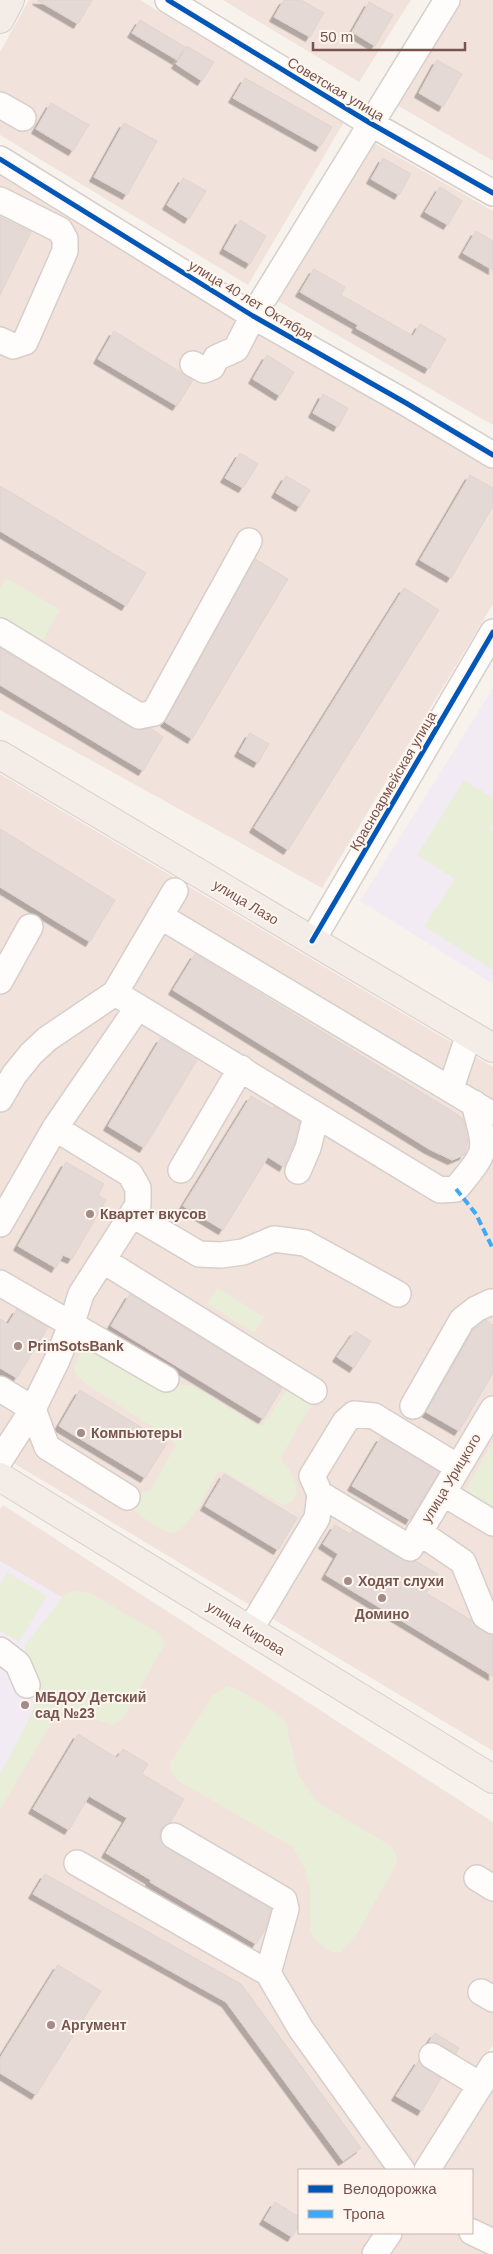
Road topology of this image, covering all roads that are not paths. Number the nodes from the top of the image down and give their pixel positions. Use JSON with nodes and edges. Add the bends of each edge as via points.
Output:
{"nodes":[{"id":1,"x":10,"y":0,"type":"edge"},
{"id":2,"x":168,"y":0,"type":"edge"},
{"id":3,"x":447,"y":0,"type":"edge"},
{"id":4,"x":0,"y":19,"type":"edge"},
{"id":5,"x":0,"y":105,"type":"edge"},
{"id":6,"x":23,"y":118,"type":"dead end"},
{"id":7,"x":370,"y":123,"type":"junction"},
{"id":8,"x":0,"y":159,"type":"edge"},
{"id":9,"x":493,"y":193,"type":"edge"},
{"id":10,"x":0,"y":200,"type":"edge"},
{"id":11,"x":253,"y":316,"type":"junction"},
{"id":12,"x":0,"y":340,"type":"edge"},
{"id":13,"x":193,"y":364,"type":"dead end"},
{"id":14,"x":493,"y":455,"type":"edge"},
{"id":15,"x":249,"y":541,"type":"dead end"},
{"id":16,"x":0,"y":631,"type":"edge"},
{"id":17,"x":493,"y":632,"type":"edge"},
{"id":18,"x":0,"y":755,"type":"edge"},
{"id":19,"x":175,"y":891,"type":"dead end"},
{"id":20,"x":160,"y":916,"type":"junction"},
{"id":21,"x":30,"y":928,"type":"dead end"},
{"id":22,"x":312,"y":941,"type":"junction"},
{"id":23,"x":0,"y":981,"type":"edge"},
{"id":24,"x":115,"y":993,"type":"junction"},
{"id":25,"x":138,"y":1007,"type":"junction"},
{"id":26,"x":469,"y":1034,"type":"junction"},
{"id":27,"x":493,"y":1048,"type":"edge"},
{"id":28,"x":241,"y":1068,"type":"junction"},
{"id":29,"x":451,"y":1088,"type":"junction"},
{"id":30,"x":0,"y":1099,"type":"edge"},
{"id":31,"x":483,"y":1109,"type":"edge"},
{"id":32,"x":316,"y":1116,"type":"junction"},
{"id":33,"x":54,"y":1128,"type":"junction"},
{"id":34,"x":181,"y":1170,"type":"dead end"},
{"id":35,"x":298,"y":1171,"type":"dead end"},
{"id":36,"x":128,"y":1222,"type":"junction"},
{"id":37,"x":0,"y":1224,"type":"edge"},
{"id":38,"x":104,"y":1261,"type":"junction"},
{"id":39,"x":0,"y":1283,"type":"edge"},
{"id":40,"x":398,"y":1294,"type":"dead end"},
{"id":41,"x":493,"y":1303,"type":"edge"},
{"id":42,"x":72,"y":1323,"type":"junction"},
{"id":43,"x":166,"y":1379,"type":"dead end"},
{"id":44,"x":0,"y":1388,"type":"edge"},
{"id":45,"x":314,"y":1391,"type":"dead end"},
{"id":46,"x":414,"y":1406,"type":"dead end"},
{"id":47,"x":33,"y":1409,"type":"junction"},
{"id":48,"x":493,"y":1409,"type":"edge"},
{"id":49,"x":0,"y":1460,"type":"edge"},
{"id":50,"x":458,"y":1467,"type":"junction"},
{"id":51,"x":0,"y":1477,"type":"edge"},
{"id":52,"x":443,"y":1493,"type":"junction"},
{"id":53,"x":320,"y":1494,"type":"junction"},
{"id":54,"x":127,"y":1497,"type":"dead end"},
{"id":55,"x":493,"y":1523,"type":"edge"},
{"id":56,"x":415,"y":1540,"type":"junction"},
{"id":57,"x":493,"y":1622,"type":"edge"},
{"id":58,"x":250,"y":1630,"type":"junction"},
{"id":59,"x":0,"y":1650,"type":"edge"},
{"id":60,"x":27,"y":1685,"type":"dead end"},
{"id":61,"x":493,"y":1778,"type":"edge"},
{"id":62,"x":174,"y":1836,"type":"dead end"},
{"id":63,"x":77,"y":1863,"type":"dead end"},
{"id":64,"x":268,"y":1973,"type":"junction"},
{"id":65,"x":432,"y":2056,"type":"dead end"},
{"id":66,"x":493,"y":2065,"type":"edge"},
{"id":67,"x":480,"y":2085,"type":"junction"},
{"id":68,"x":401,"y":2169,"type":"edge"},
{"id":69,"x":428,"y":2169,"type":"edge"},
{"id":70,"x":473,"y":2232,"type":"edge"},
{"id":71,"x":387,"y":2234,"type":"edge"},
{"id":72,"x":493,"y":2242,"type":"edge"},
{"id":73,"x":375,"y":2254,"type":"edge"}],
"edges":[{"from":1,"to":4,"type":"main road"},
{"from":2,"to":7,"type":"street","name":"Советская улица"},
{"from":3,"to":7,"type":"street"},
{"from":5,"to":6,"type":"street"},
{"from":7,"to":9,"type":"street","name":"Советская улица"},
{"from":7,"to":11,"type":"street"},
{"from":8,"to":11,"type":"street","name":"улица 40 лет Октября"},
{"from":10,"to":12,"type":"street","via":[[60,230],[65,239],[65,251],[25,342],[13,346]]},
{"from":11,"to":13,"type":"street","via":[[236,349],[216,358],[212,368],[204,370]]},
{"from":11,"to":14,"type":"street","name":"улица 40 лет Октября"},
{"from":15,"to":16,"type":"street","via":[[154,712],[140,716]]},
{"from":17,"to":22,"type":"street","name":"Красноармейская улица"},
{"from":18,"to":22,"type":"main road","name":"улица Лазо"},
{"from":19,"to":20,"type":"street"},
{"from":20,"to":24,"type":"street"},
{"from":20,"to":29,"type":"street"},
{"from":21,"to":23,"type":"street"},
{"from":22,"to":26,"type":"main road","name":"улица Лазо"},
{"from":24,"to":25,"type":"street"},
{"from":24,"to":30,"type":"street","via":[[46,1039],[20,1068]]},
{"from":25,"to":28,"type":"street"},
{"from":25,"to":33,"type":"street"},
{"from":26,"to":27,"type":"main road","name":"улица Лазо"},
{"from":26,"to":29,"type":"street"},
{"from":28,"to":32,"type":"street"},
{"from":28,"to":34,"type":"street"},
{"from":29,"to":31,"type":"street"},
{"from":31,"to":32,"type":"street","via":[[481,1158],[456,1189],[440,1190]]},
{"from":32,"to":35,"type":"street"},
{"from":33,"to":36,"type":"street","via":[[130,1174],[138,1188],[138,1205]]},
{"from":33,"to":37,"type":"street"},
{"from":36,"to":38,"type":"street"},
{"from":36,"to":40,"type":"street","via":[[199,1254],[243,1252],[274,1239],[305,1243]]},
{"from":38,"to":42,"type":"street","via":[[81,1294]]},
{"from":38,"to":45,"type":"street"},
{"from":39,"to":42,"type":"street"},
{"from":41,"to":46,"type":"street","via":[[476,1309],[462,1320]]},
{"from":42,"to":43,"type":"street"},
{"from":42,"to":47,"type":"street"},
{"from":44,"to":47,"type":"street"},
{"from":47,"to":49,"type":"street"},
{"from":47,"to":54,"type":"street","via":[[47,1447]]},
{"from":48,"to":50,"type":"street","name":"улица Урицкого"},
{"from":50,"to":52,"type":"street","name":"улица Урицкого"},
{"from":50,"to":53,"type":"street","via":[[374,1416],[354,1414],[345,1422],[312,1476]]},
{"from":51,"to":58,"type":"main road","name":"улица Кирова"},
{"from":52,"to":55,"type":"street"},
{"from":52,"to":56,"type":"street","name":"улица Урицкого"},
{"from":53,"to":56,"type":"street"},
{"from":53,"to":58,"type":"street","via":[[317,1518]]},
{"from":56,"to":57,"type":"street","via":[[464,1562],[485,1616]]},
{"from":58,"to":61,"type":"main road","name":"улица Кирова"},
{"from":59,"to":60,"type":"street","via":[[18,1664]]},
{"from":62,"to":64,"type":"street","via":[[284,1900],[286,1909]]},
{"from":63,"to":64,"type":"street"},
{"from":64,"to":68,"type":"street","via":[[301,2029]]},
{"from":65,"to":67,"type":"street"},
{"from":66,"to":67,"type":"street"},
{"from":67,"to":69,"type":"street"},
{"from":70,"to":72,"type":"street"},
{"from":71,"to":73,"type":"street"}]}
